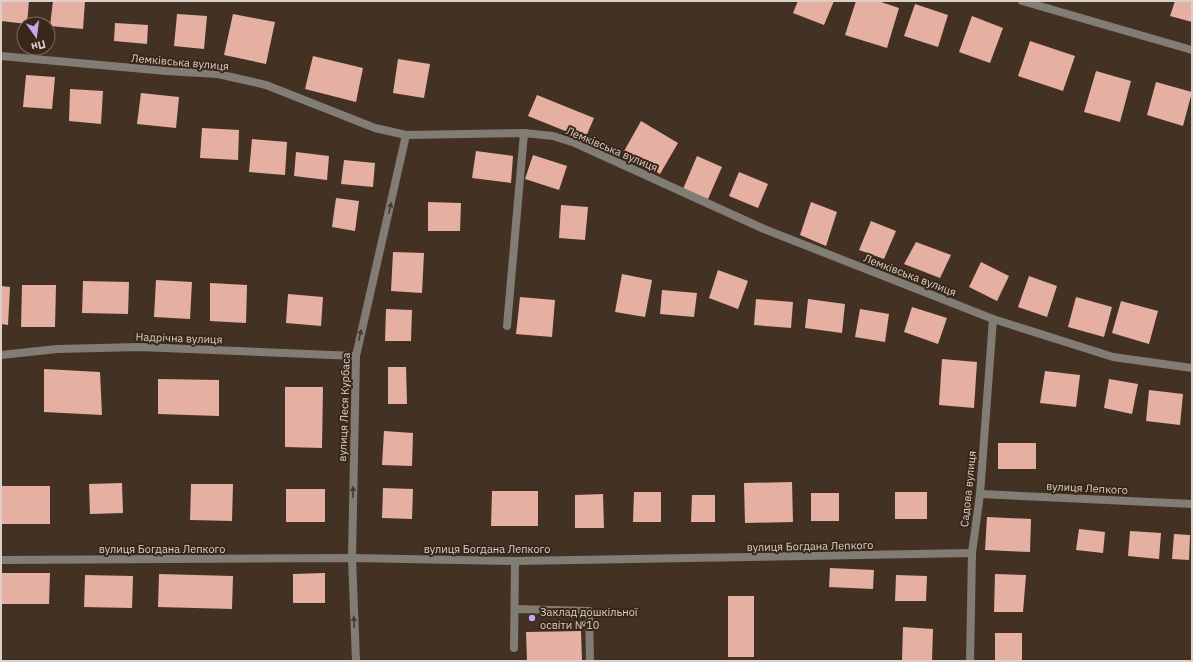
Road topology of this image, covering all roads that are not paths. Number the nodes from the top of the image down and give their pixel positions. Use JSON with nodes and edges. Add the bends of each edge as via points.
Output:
{"nodes":[{"id":1,"x":1022,"y":1,"type":"edge"},
{"id":2,"x":1192,"y":50,"type":"edge"},
{"id":3,"x":1,"y":56,"type":"edge"},
{"id":4,"x":524,"y":133,"type":"junction"},
{"id":5,"x":406,"y":135,"type":"junction"},
{"id":6,"x":993,"y":319,"type":"junction"},
{"id":7,"x":507,"y":326,"type":"dead end"},
{"id":8,"x":1,"y":354,"type":"edge"},
{"id":9,"x":356,"y":356,"type":"junction"},
{"id":10,"x":1192,"y":368,"type":"edge"},
{"id":11,"x":980,"y":494,"type":"junction"},
{"id":12,"x":1192,"y":504,"type":"edge"},
{"id":13,"x":972,"y":553,"type":"junction"},
{"id":14,"x":352,"y":558,"type":"junction"},
{"id":15,"x":1,"y":560,"type":"edge"},
{"id":16,"x":515,"y":561,"type":"junction"},
{"id":17,"x":515,"y":610,"type":"junction"},
{"id":18,"x":514,"y":648,"type":"dead end"},
{"id":19,"x":356,"y":661,"type":"edge"},
{"id":20,"x":590,"y":661,"type":"edge"},
{"id":21,"x":970,"y":661,"type":"edge"}],
"edges":[{"from":1,"to":2,"type":"street"},
{"from":3,"to":5,"type":"street","name":"Лемківська вулиця","via":[[218,74],[266,85],[375,128]]},
{"from":4,"to":5,"type":"street","name":"Лемківська вулиця"},
{"from":4,"to":6,"type":"street","name":"Лемківська вулиця","via":[[553,136],[575,143],[764,229]]},
{"from":4,"to":7,"type":"street"},
{"from":9,"to":5,"type":"street","name":"вулиця Леся Курбаса","one_way":true},
{"from":6,"to":10,"type":"street","name":"Лемківська вулиця","via":[[1114,357]]},
{"from":6,"to":11,"type":"street","name":"Садова вулиця"},
{"from":8,"to":9,"type":"street","name":"Надрічна вулиця","via":[[57,349],[139,347]]},
{"from":14,"to":9,"type":"street","name":"вулиця Леся Курбаса","one_way":true},
{"from":11,"to":12,"type":"street","name":"вулиця Лепкого"},
{"from":11,"to":13,"type":"street","name":"Садова вулиця"},
{"from":13,"to":16,"type":"street","name":"вулиця Богдана Лепкого"},
{"from":13,"to":21,"type":"street","name":"Садова вулиця"},
{"from":14,"to":15,"type":"street","name":"вулиця Богдана Лепкого"},
{"from":14,"to":16,"type":"street","name":"вулиця Богдана Лепкого"},
{"from":19,"to":14,"type":"street","name":"вулиця Леся Курбаса","one_way":true},
{"from":16,"to":17,"type":"street"},
{"from":17,"to":18,"type":"street"},
{"from":17,"to":20,"type":"street","via":[[590,611]]}]}
